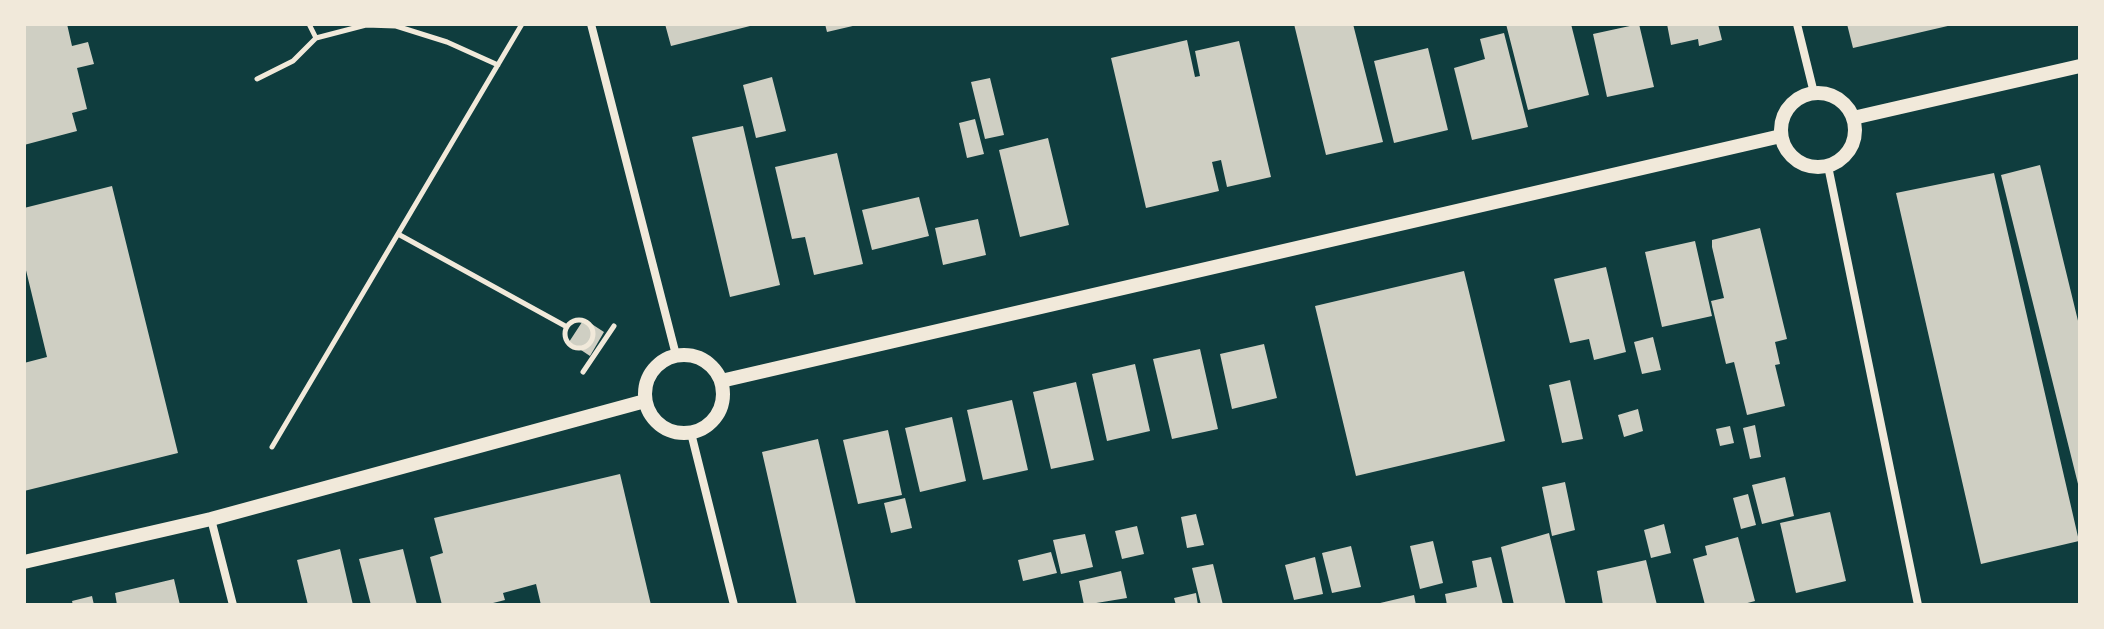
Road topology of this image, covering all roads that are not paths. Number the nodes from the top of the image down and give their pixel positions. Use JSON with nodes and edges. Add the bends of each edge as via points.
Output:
{"nodes":[{"id":1,"x":591,"y":24,"type":"edge"},
{"id":2,"x":1797,"y":24,"type":"edge"},
{"id":3,"x":2080,"y":66,"type":"edge"},
{"id":4,"x":1814,"y":93,"type":"junction"},
{"id":5,"x":1853,"y":118,"type":"junction"},
{"id":6,"x":1781,"y":136,"type":"junction"},
{"id":7,"x":1828,"y":166,"type":"junction"},
{"id":8,"x":676,"y":355,"type":"junction"},
{"id":9,"x":721,"y":381,"type":"junction"},
{"id":10,"x":645,"y":401,"type":"junction"},
{"id":11,"x":691,"y":433,"type":"junction"},
{"id":12,"x":211,"y":519,"type":"junction"},
{"id":13,"x":24,"y":562,"type":"edge"},
{"id":14,"x":233,"y":605,"type":"edge"},
{"id":15,"x":734,"y":605,"type":"edge"},
{"id":16,"x":1918,"y":605,"type":"edge"}],
"edges":[{"from":1,"to":8,"type":"street"},
{"from":2,"to":4,"type":"street"},
{"from":3,"to":5,"type":"street"},
{"from":4,"to":5,"type":"street","via":[[1838,99]]},
{"from":4,"to":6,"type":"street","via":[[1792,103]]},
{"from":5,"to":7,"type":"street","via":[[1847,153]]},
{"from":6,"to":7,"type":"street","via":[[1793,158]]},
{"from":6,"to":9,"type":"street"},
{"from":7,"to":16,"type":"street"},
{"from":8,"to":9,"type":"street","via":[[698,357]]},
{"from":8,"to":10,"type":"street","via":[[655,367],[644,389]]},
{"from":9,"to":11,"type":"street","via":[[718,414]]},
{"from":10,"to":11,"type":"street","via":[[667,430]]},
{"from":10,"to":12,"type":"street"},
{"from":11,"to":15,"type":"street"},
{"from":12,"to":13,"type":"street"},
{"from":12,"to":14,"type":"street"}]}
